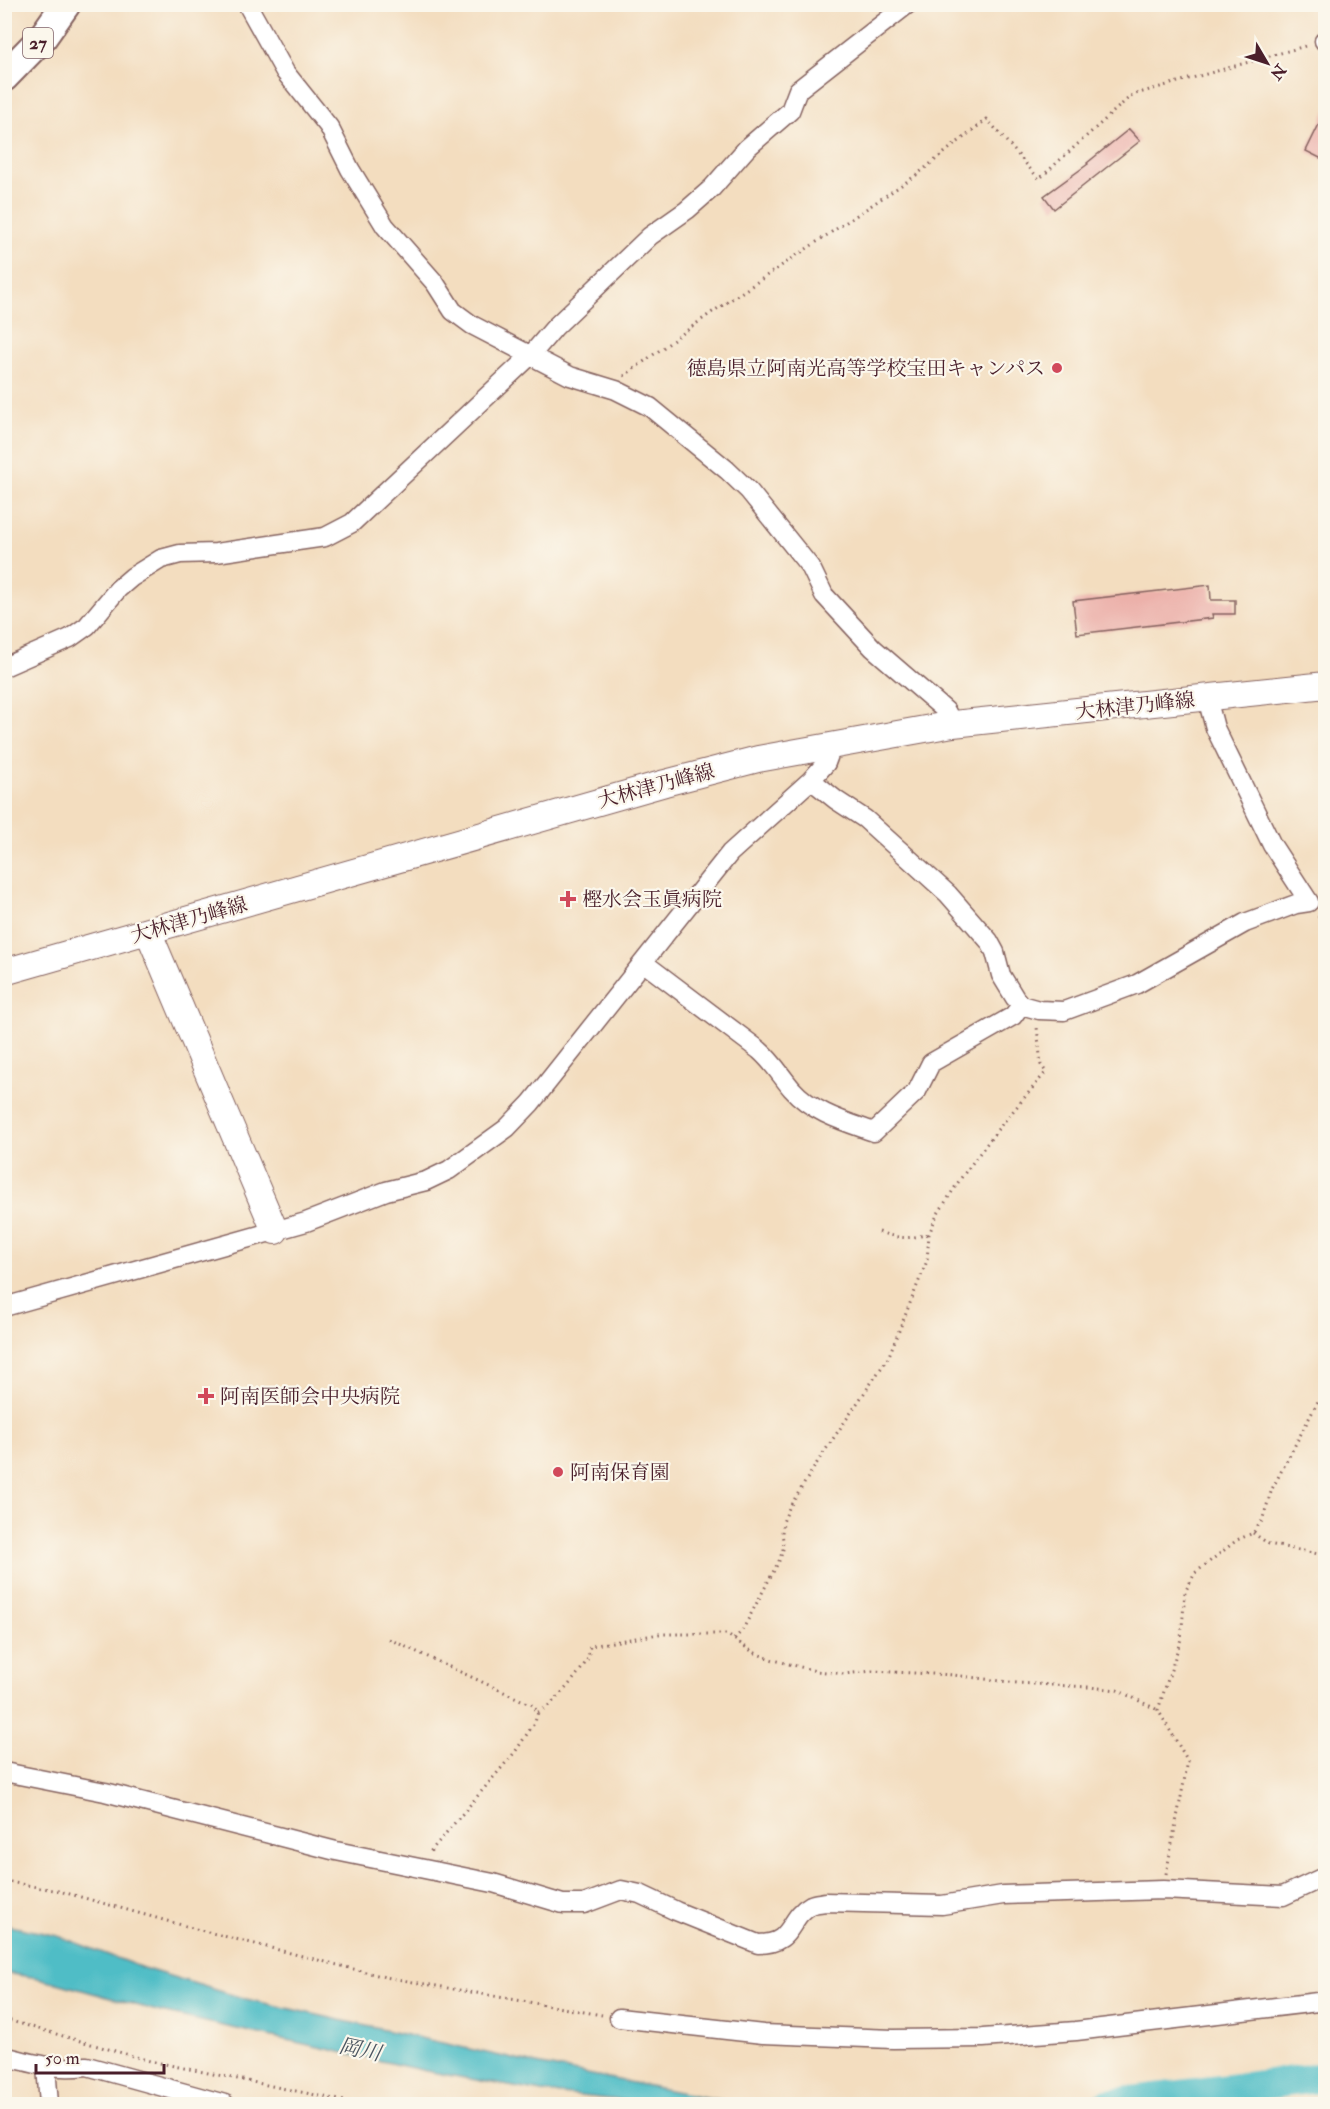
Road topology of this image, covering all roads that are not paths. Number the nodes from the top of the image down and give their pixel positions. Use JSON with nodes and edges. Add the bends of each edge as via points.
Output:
{"nodes":[{"id":1,"x":66,"y":4,"type":"edge"},
{"id":2,"x":247,"y":4,"type":"edge"},
{"id":3,"x":908,"y":4,"type":"edge"},
{"id":4,"x":4,"y":77,"type":"edge"},
{"id":5,"x":531,"y":355,"type":"junction"},
{"id":6,"x":4,"y":667,"type":"edge"},
{"id":7,"x":1326,"y":685,"type":"edge"},
{"id":8,"x":1208,"y":698,"type":"junction"},
{"id":9,"x":953,"y":724,"type":"junction"},
{"id":10,"x":833,"y":744,"type":"junction"},
{"id":11,"x":811,"y":780,"type":"junction"},
{"id":12,"x":148,"y":931,"type":"junction"},
{"id":13,"x":644,"y":963,"type":"junction"},
{"id":14,"x":4,"y":972,"type":"edge"},
{"id":15,"x":1021,"y":1005,"type":"junction"},
{"id":16,"x":275,"y":1231,"type":"junction"},
{"id":17,"x":4,"y":1307,"type":"edge"},
{"id":18,"x":4,"y":1772,"type":"edge"},
{"id":19,"x":1326,"y":1876,"type":"edge"},
{"id":20,"x":1326,"y":2001,"type":"edge"},
{"id":21,"x":619,"y":2018,"type":"road end"},
{"id":22,"x":4,"y":2056,"type":"edge"},
{"id":23,"x":46,"y":2067,"type":"junction"},
{"id":24,"x":49,"y":2104,"type":"edge"},
{"id":25,"x":225,"y":2104,"type":"edge"}],
"edges":[{"from":1,"to":4,"type":"main road","number":"27","via":[[42,38]]},
{"from":2,"to":5,"type":"street","via":[[285,72],[329,128],[385,226],[435,283],[453,311]]},
{"from":3,"to":5,"type":"street","via":[[798,90],[790,111],[747,148],[712,188],[650,236]]},
{"from":5,"to":6,"type":"street","via":[[352,523],[325,537],[161,558],[118,589],[87,626],[70,638]]},
{"from":5,"to":9,"type":"street","via":[[570,376],[616,390],[650,407],[726,470],[749,491],[811,568],[824,595],[873,648],[946,711]]},
{"from":7,"to":8,"type":"main road","name":"大林津乃峰線"},
{"from":8,"to":9,"type":"main road","name":"大林津乃峰線"},
{"from":8,"to":15,"type":"street","via":[[1215,728],[1272,844],[1309,902],[1245,923],[1137,984],[1064,1011]]},
{"from":9,"to":10,"type":"main road","name":"大林津乃峰線"},
{"from":10,"to":11,"type":"street","via":[[826,763]]},
{"from":10,"to":12,"type":"main road","name":"大林津乃峰線","via":[[665,783]]},
{"from":11,"to":13,"type":"street","via":[[730,853]]},
{"from":11,"to":15,"type":"street","via":[[865,819],[948,894],[989,941],[1001,975]]},
{"from":12,"to":14,"type":"main road","name":"大林津乃峰線"},
{"from":12,"to":16,"type":"main road"},
{"from":13,"to":15,"type":"street","via":[[770,1059],[794,1091],[811,1105],[874,1132],[917,1091],[931,1063],[1013,1016]]},
{"from":13,"to":16,"type":"street","via":[[507,1128],[449,1170],[426,1181],[386,1191]]},
{"from":16,"to":17,"type":"street"},
{"from":18,"to":19,"type":"street","via":[[105,1792],[290,1840],[493,1883],[562,1904],[584,1904],[621,1890],[640,1894],[758,1944],[783,1938],[811,1905],[825,1902],[942,1905],[1003,1895],[1163,1890],[1283,1896]]},
{"from":20,"to":21,"type":"street","via":[[1076,2031],[983,2038],[763,2034]]},
{"from":22,"to":23,"type":"street"},
{"from":23,"to":24,"type":"street"},
{"from":23,"to":25,"type":"street","via":[[87,2066]]}]}
